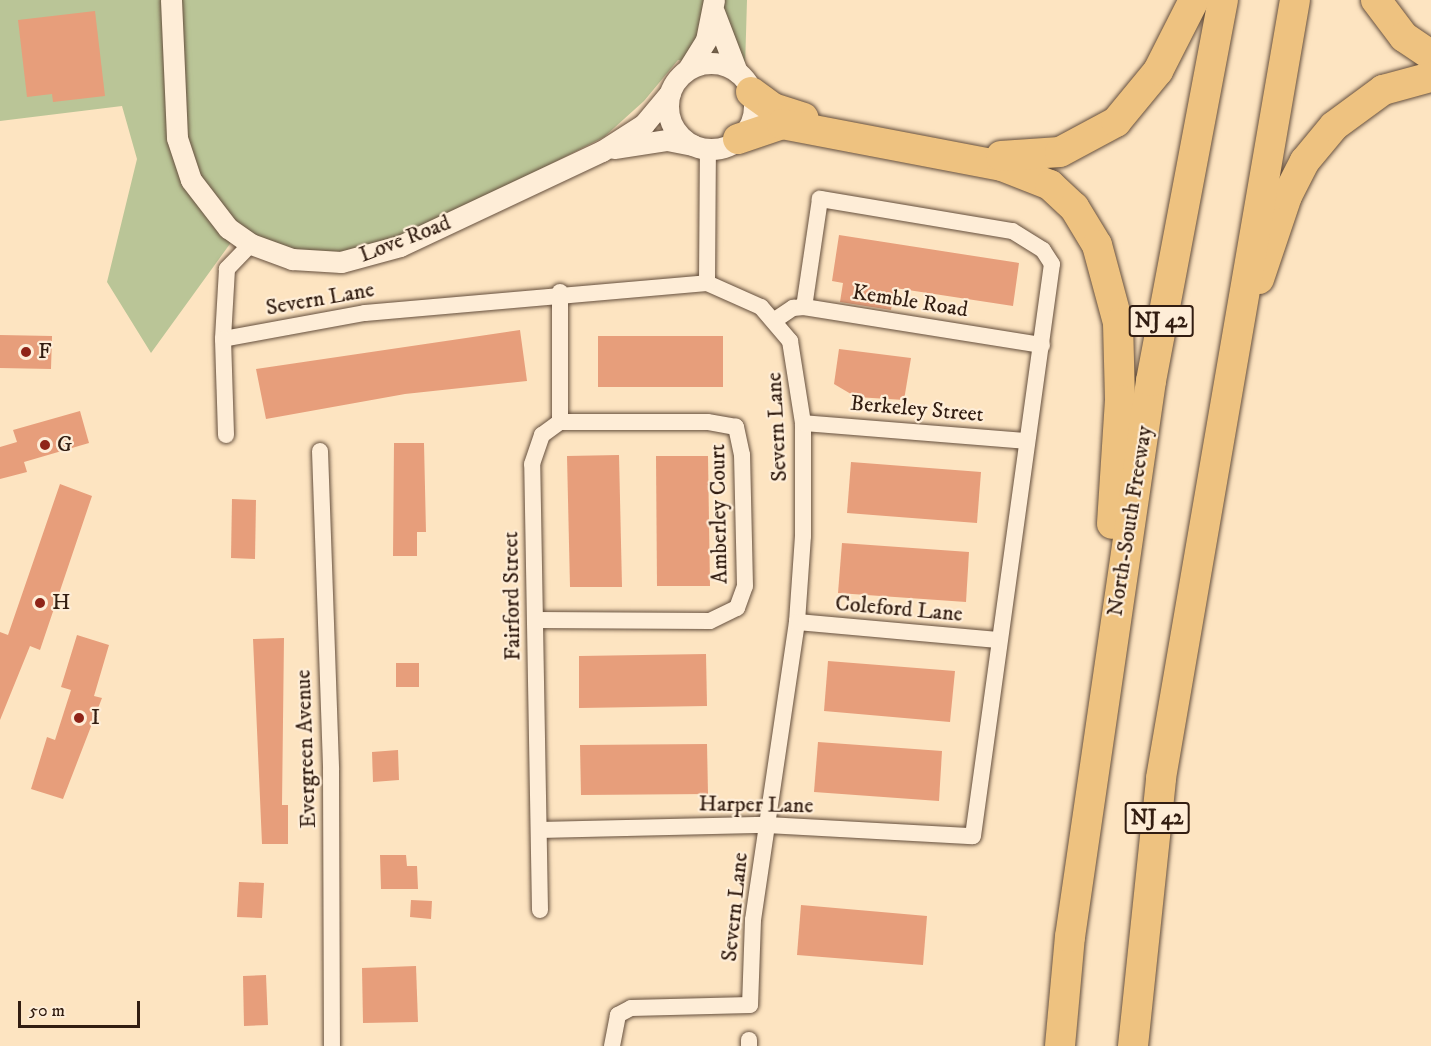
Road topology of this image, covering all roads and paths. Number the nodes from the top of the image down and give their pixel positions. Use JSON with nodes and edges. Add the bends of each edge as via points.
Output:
{"nodes":[{"id":1,"x":171,"y":0,"type":"edge"},
{"id":2,"x":1194,"y":0,"type":"edge"},
{"id":3,"x":1223,"y":0,"type":"edge"},
{"id":4,"x":1295,"y":0,"type":"edge"},
{"id":5,"x":1376,"y":0,"type":"edge"},
{"id":6,"x":714,"y":6,"type":"edge"},
{"id":7,"x":1431,"y":55,"type":"edge"},
{"id":8,"x":688,"y":69,"type":"junction"},
{"id":9,"x":1431,"y":76,"type":"edge"},
{"id":10,"x":744,"y":82,"type":"junction"},
{"id":11,"x":670,"y":93,"type":"junction"},
{"id":12,"x":738,"y":139,"type":"junction"},
{"id":13,"x":702,"y":147,"type":"junction"},
{"id":14,"x":602,"y":151,"type":"junction"},
{"id":15,"x":251,"y":244,"type":"junction"},
{"id":16,"x":707,"y":283,"type":"junction"},
{"id":17,"x":560,"y":292,"type":"junction"},
{"id":18,"x":804,"y":307,"type":"junction"},
{"id":19,"x":775,"y":321,"type":"junction"},
{"id":20,"x":224,"y":339,"type":"junction"},
{"id":21,"x":1042,"y":345,"type":"junction"},
{"id":22,"x":560,"y":422,"type":"junction"},
{"id":23,"x":803,"y":423,"type":"junction"},
{"id":24,"x":226,"y":435,"type":"dead end"},
{"id":25,"x":1026,"y":441,"type":"junction"},
{"id":26,"x":1216,"y":441,"type":"junction"},
{"id":27,"x":320,"y":450,"type":"dead end"},
{"id":28,"x":535,"y":620,"type":"junction"},
{"id":29,"x":797,"y":622,"type":"junction"},
{"id":30,"x":998,"y":640,"type":"junction"},
{"id":31,"x":1111,"y":644,"type":"junction"},
{"id":32,"x":767,"y":825,"type":"junction"},
{"id":33,"x":539,"y":830,"type":"junction"},
{"id":34,"x":540,"y":910,"type":"dead end"},
{"id":35,"x":332,"y":1046,"type":"edge"},
{"id":36,"x":612,"y":1046,"type":"edge"},
{"id":37,"x":1060,"y":1046,"type":"edge"},
{"id":38,"x":1133,"y":1046,"type":"edge"}],
"edges":[{"from":1,"to":15,"type":"street","name":"Love Road","via":[[174,105],[182,157],[207,205]]},
{"from":2,"to":10,"type":"highway","via":[[1172,48],[1131,107],[1092,139],[1046,156],[1001,156],[792,116]]},
{"from":3,"to":31,"type":"highway","name":"North-South Freeway","number":"NJ 42","via":[[1177,224]]},
{"from":4,"to":26,"type":"highway","number":"NJ 42"},
{"from":5,"to":7,"type":"highway","via":[[1404,37]]},
{"from":6,"to":8,"type":"street","via":[[702,50]]},
{"from":6,"to":10,"type":"street"},
{"from":8,"to":10,"type":"street","via":[[712,63]]},
{"from":8,"to":11,"type":"street"},
{"from":9,"to":26,"type":"highway","via":[[1371,97],[1334,126],[1305,161],[1262,267]]},
{"from":10,"to":12,"type":"street","via":[[752,116]]},
{"from":11,"to":13,"type":"street","via":[[674,127]]},
{"from":11,"to":14,"type":"street","name":"Love Road","via":[[644,124]]},
{"from":12,"to":13,"type":"street"},
{"from":12,"to":31,"type":"highway","via":[[762,126],[782,124],[1002,166],[1050,185],[1074,207],[1097,245],[1118,323]]},
{"from":13,"to":14,"type":"street","name":"Love Road","via":[[658,141]]},
{"from":13,"to":16,"type":"street"},
{"from":14,"to":15,"type":"street","name":"Love Road","via":[[400,246],[356,260],[292,259]]},
{"from":15,"to":20,"type":"street","via":[[226,269]]},
{"from":16,"to":17,"type":"street","name":"Severn Lane"},
{"from":16,"to":19,"type":"street","name":"Severn Lane","via":[[739,294]]},
{"from":17,"to":20,"type":"street","name":"Severn Lane","via":[[365,313]]},
{"from":17,"to":22,"type":"street"},
{"from":18,"to":19,"type":"street","via":[[793,308]]},
{"from":18,"to":21,"type":"street","name":"Kemble Road"},
{"from":18,"to":21,"type":"street","via":[[820,200],[1029,238],[1052,264]]},
{"from":19,"to":23,"type":"street","name":"Severn Lane","via":[[796,361]]},
{"from":20,"to":24,"type":"street"},
{"from":21,"to":25,"type":"street"},
{"from":22,"to":28,"type":"street","name":"Fairford Street","via":[[542,435],[532,464]]},
{"from":22,"to":28,"type":"street","name":"Amberley Court","via":[[706,422],[736,427],[742,455],[745,586],[737,608],[710,621]]},
{"from":23,"to":25,"type":"street","name":"Berkeley Street"},
{"from":23,"to":29,"type":"street","name":"Severn Lane"},
{"from":25,"to":30,"type":"street"},
{"from":26,"to":38,"type":"highway","number":"NJ 42","via":[[1161,778]]},
{"from":27,"to":35,"type":"street","name":"Evergreen Avenue","via":[[331,770]]},
{"from":28,"to":33,"type":"street","name":"Fairford Street"},
{"from":29,"to":30,"type":"street","name":"Coleford Lane"},
{"from":29,"to":32,"type":"street","name":"Severn Lane"},
{"from":30,"to":32,"type":"street","name":"Harper Lane","via":[[973,836]]},
{"from":31,"to":37,"type":"highway","name":"North-South Freeway","number":"NJ 42"},
{"from":32,"to":33,"type":"street","name":"Harper Lane"},
{"from":32,"to":36,"type":"street","name":"Severn Lane","via":[[753,920],[750,1005],[631,1008],[618,1015]]},
{"from":33,"to":34,"type":"street","name":"Fairford Street"}]}
